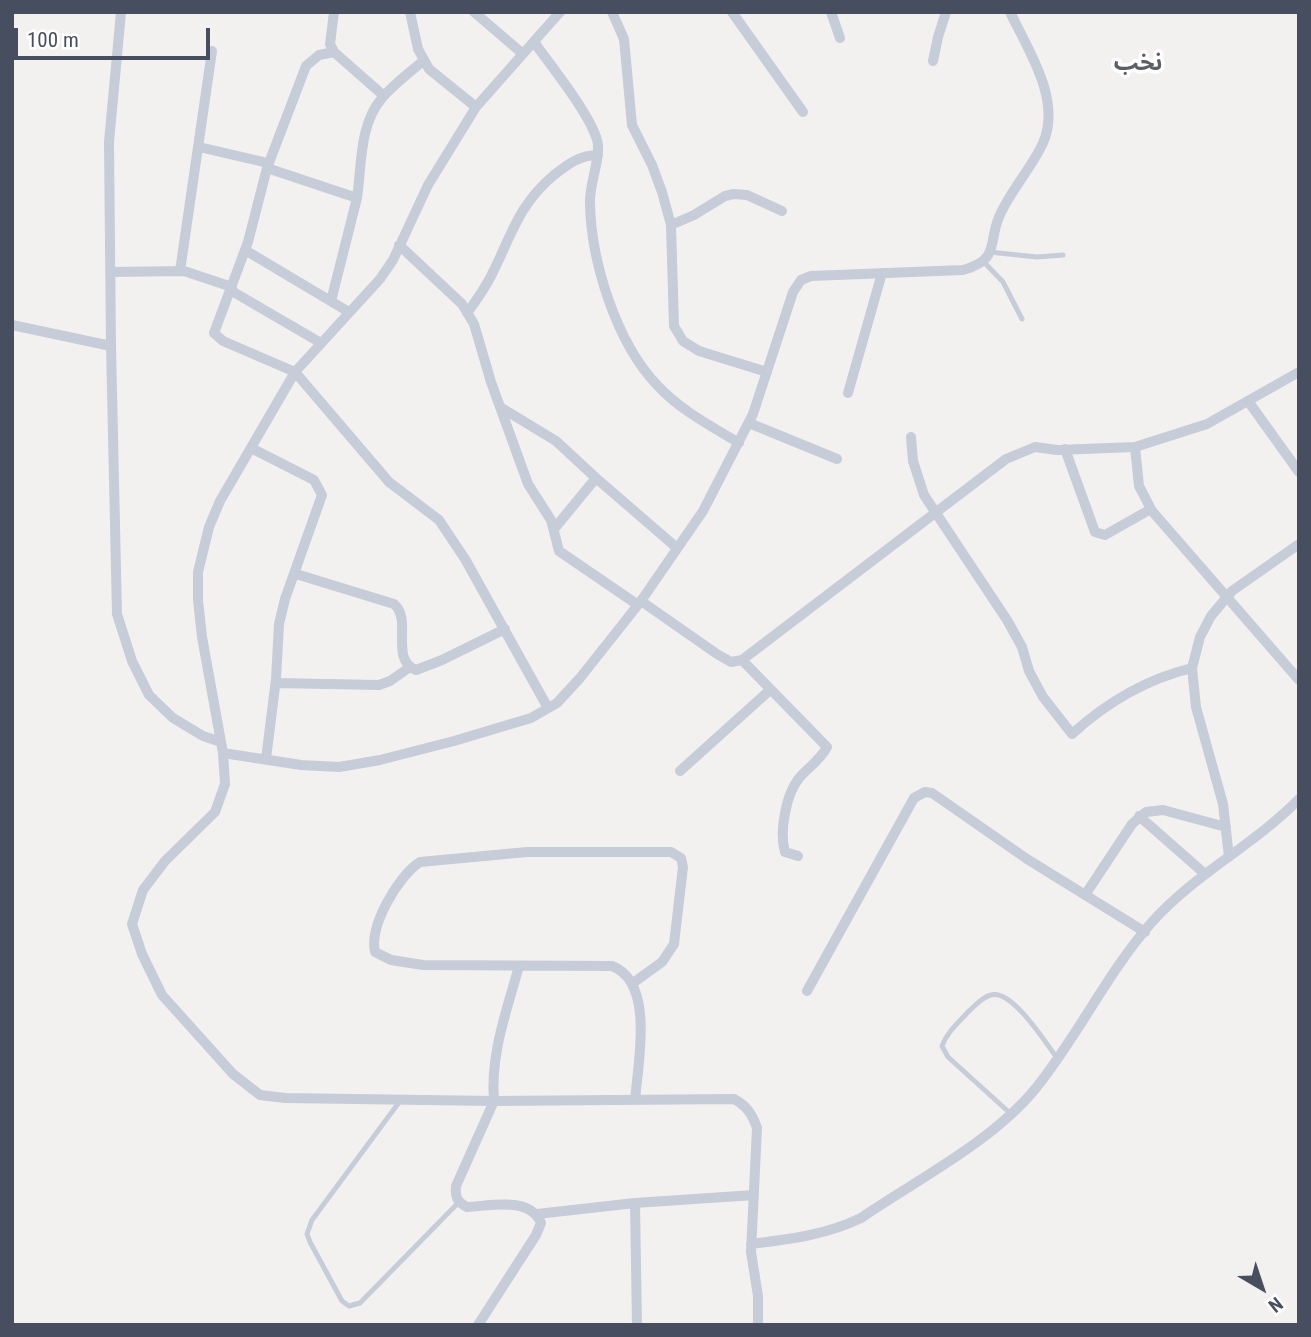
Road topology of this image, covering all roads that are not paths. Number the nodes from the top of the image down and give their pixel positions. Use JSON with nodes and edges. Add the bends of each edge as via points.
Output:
{"nodes":[{"id":1,"x":121,"y":12,"type":"edge"},
{"id":2,"x":334,"y":12,"type":"edge"},
{"id":3,"x":410,"y":12,"type":"edge"},
{"id":4,"x":474,"y":12,"type":"edge"},
{"id":5,"x":560,"y":12,"type":"edge"},
{"id":6,"x":612,"y":12,"type":"edge"},
{"id":7,"x":732,"y":12,"type":"edge"},
{"id":8,"x":831,"y":12,"type":"edge"},
{"id":9,"x":946,"y":12,"type":"edge"},
{"id":10,"x":1010,"y":12,"type":"edge"},
{"id":11,"x":841,"y":38,"type":"dead end"},
{"id":12,"x":534,"y":42,"type":"junction"},
{"id":13,"x":212,"y":51,"type":"dead end"},
{"id":14,"x":334,"y":52,"type":"junction"},
{"id":15,"x":523,"y":54,"type":"junction"},
{"id":16,"x":423,"y":61,"type":"junction"},
{"id":17,"x":933,"y":61,"type":"dead end"},
{"id":18,"x":384,"y":96,"type":"junction"},
{"id":19,"x":477,"y":107,"type":"junction"},
{"id":20,"x":803,"y":112,"type":"dead end"},
{"id":21,"x":199,"y":146,"type":"junction"},
{"id":22,"x":598,"y":155,"type":"junction"},
{"id":23,"x":267,"y":166,"type":"junction"},
{"id":24,"x":357,"y":198,"type":"junction"},
{"id":25,"x":782,"y":211,"type":"dead end"},
{"id":26,"x":671,"y":225,"type":"junction"},
{"id":27,"x":399,"y":245,"type":"junction"},
{"id":28,"x":245,"y":250,"type":"junction"},
{"id":29,"x":1063,"y":255,"type":"dead end"},
{"id":30,"x":986,"y":257,"type":"junction"},
{"id":31,"x":180,"y":271,"type":"junction"},
{"id":32,"x":110,"y":272,"type":"junction"},
{"id":33,"x":882,"y":273,"type":"junction"},
{"id":34,"x":231,"y":289,"type":"junction"},
{"id":35,"x":331,"y":301,"type":"junction"},
{"id":36,"x":349,"y":312,"type":"junction"},
{"id":37,"x":467,"y":313,"type":"junction"},
{"id":38,"x":1022,"y":319,"type":"dead end"},
{"id":39,"x":12,"y":325,"type":"edge"},
{"id":40,"x":321,"y":343,"type":"junction"},
{"id":41,"x":110,"y":346,"type":"junction"},
{"id":42,"x":295,"y":372,"type":"junction"},
{"id":43,"x":767,"y":372,"type":"junction"},
{"id":44,"x":1299,"y":372,"type":"edge"},
{"id":45,"x":848,"y":393,"type":"dead end"},
{"id":46,"x":1248,"y":401,"type":"junction"},
{"id":47,"x":500,"y":407,"type":"junction"},
{"id":48,"x":749,"y":423,"type":"junction"},
{"id":49,"x":911,"y":437,"type":"dead end"},
{"id":50,"x":739,"y":443,"type":"junction"},
{"id":51,"x":1135,"y":447,"type":"junction"},
{"id":52,"x":251,"y":448,"type":"junction"},
{"id":53,"x":1065,"y":449,"type":"junction"},
{"id":54,"x":837,"y":459,"type":"dead end"},
{"id":55,"x":1299,"y":472,"type":"edge"},
{"id":56,"x":596,"y":478,"type":"junction"},
{"id":57,"x":1150,"y":509,"type":"junction"},
{"id":58,"x":935,"y":513,"type":"junction"},
{"id":59,"x":554,"y":529,"type":"junction"},
{"id":60,"x":1299,"y":544,"type":"edge"},
{"id":61,"x":677,"y":548,"type":"junction"},
{"id":62,"x":296,"y":574,"type":"junction"},
{"id":63,"x":1227,"y":597,"type":"junction"},
{"id":64,"x":639,"y":603,"type":"junction"},
{"id":65,"x":505,"y":629,"type":"junction"},
{"id":66,"x":742,"y":660,"type":"junction"},
{"id":67,"x":410,"y":667,"type":"junction"},
{"id":68,"x":1192,"y":668,"type":"junction"},
{"id":69,"x":1299,"y":680,"type":"edge"},
{"id":70,"x":275,"y":683,"type":"junction"},
{"id":71,"x":770,"y":690,"type":"junction"},
{"id":72,"x":548,"y":708,"type":"junction"},
{"id":73,"x":221,"y":741,"type":"junction"},
{"id":74,"x":223,"y":754,"type":"junction"},
{"id":75,"x":265,"y":759,"type":"junction"},
{"id":76,"x":680,"y":771,"type":"dead end"},
{"id":77,"x":1299,"y":799,"type":"edge"},
{"id":78,"x":1139,"y":816,"type":"junction"},
{"id":79,"x":1226,"y":827,"type":"junction"},
{"id":80,"x":798,"y":856,"type":"dead end"},
{"id":81,"x":1229,"y":857,"type":"junction"},
{"id":82,"x":1205,"y":874,"type":"junction"},
{"id":83,"x":1084,"y":895,"type":"junction"},
{"id":84,"x":1145,"y":932,"type":"junction"},
{"id":85,"x":519,"y":966,"type":"junction"},
{"id":86,"x":633,"y":983,"type":"junction"},
{"id":87,"x":807,"y":992,"type":"dead end"},
{"id":88,"x":1057,"y":1058,"type":"junction"},
{"id":89,"x":401,"y":1100,"type":"junction"},
{"id":90,"x":635,"y":1100,"type":"junction"},
{"id":91,"x":494,"y":1101,"type":"junction"},
{"id":92,"x":1011,"y":1114,"type":"junction"},
{"id":93,"x":754,"y":1195,"type":"junction"},
{"id":94,"x":459,"y":1202,"type":"junction"},
{"id":95,"x":635,"y":1203,"type":"junction"},
{"id":96,"x":537,"y":1214,"type":"junction"},
{"id":97,"x":751,"y":1244,"type":"junction"},
{"id":98,"x":480,"y":1322,"type":"edge"},
{"id":99,"x":493,"y":1325,"type":"edge"},
{"id":100,"x":637,"y":1325,"type":"edge"},
{"id":101,"x":758,"y":1325,"type":"edge"}],
"edges":[{"from":1,"to":32,"type":"street","via":[[109,142]]},
{"from":2,"to":14,"type":"street"},
{"from":3,"to":16,"type":"street"},
{"from":4,"to":15,"type":"street"},
{"from":5,"to":12,"type":"street"},
{"from":6,"to":26,"type":"street","via":[[624,39],[632,125],[656,174]]},
{"from":7,"to":20,"type":"street"},
{"from":8,"to":11,"type":"street"},
{"from":9,"to":17,"type":"street"},
{"from":10,"to":30,"type":"street","via":[[1044,86],[1048,125],[1043,142],[999,216]]},
{"from":12,"to":15,"type":"street"},
{"from":12,"to":22,"type":"street","via":[[589,122]]},
{"from":13,"to":21,"type":"street"},
{"from":14,"to":18,"type":"street"},
{"from":14,"to":23,"type":"street","via":[[319,55],[306,66]]},
{"from":15,"to":19,"type":"street"},
{"from":16,"to":18,"type":"street"},
{"from":16,"to":19,"type":"street"},
{"from":18,"to":24,"type":"street","via":[[370,115]]},
{"from":19,"to":27,"type":"street","via":[[428,185]]},
{"from":21,"to":23,"type":"street"},
{"from":21,"to":31,"type":"street"},
{"from":22,"to":37,"type":"street","via":[[569,164],[528,202]]},
{"from":22,"to":50,"type":"street","via":[[589,202],[593,242],[611,307],[656,385],[682,408]]},
{"from":23,"to":24,"type":"street"},
{"from":23,"to":28,"type":"street"},
{"from":24,"to":35,"type":"street"},
{"from":25,"to":26,"type":"street","via":[[734,194]]},
{"from":26,"to":43,"type":"street","via":[[674,326],[683,341],[699,351]]},
{"from":27,"to":36,"type":"street","via":[[380,279]]},
{"from":27,"to":37,"type":"street"},
{"from":28,"to":34,"type":"street"},
{"from":28,"to":35,"type":"street"},
{"from":29,"to":30,"type":"lane"},
{"from":30,"to":33,"type":"street","via":[[963,270]]},
{"from":30,"to":38,"type":"lane"},
{"from":31,"to":32,"type":"street"},
{"from":31,"to":34,"type":"street"},
{"from":32,"to":41,"type":"street"},
{"from":33,"to":43,"type":"street","via":[[801,280]]},
{"from":33,"to":45,"type":"street"},
{"from":34,"to":40,"type":"street"},
{"from":34,"to":42,"type":"street","via":[[214,333],[217,337]]},
{"from":35,"to":36,"type":"street"},
{"from":36,"to":40,"type":"street"},
{"from":37,"to":47,"type":"street"},
{"from":39,"to":41,"type":"street"},
{"from":40,"to":42,"type":"street"},
{"from":41,"to":73,"type":"street","via":[[117,614],[149,695],[173,718]]},
{"from":42,"to":52,"type":"street"},
{"from":42,"to":65,"type":"street","via":[[389,482],[439,520]]},
{"from":43,"to":48,"type":"street"},
{"from":44,"to":46,"type":"street"},
{"from":46,"to":51,"type":"street","via":[[1207,424]]},
{"from":46,"to":55,"type":"street"},
{"from":47,"to":56,"type":"street","via":[[549,435]]},
{"from":47,"to":59,"type":"street","via":[[528,484]]},
{"from":48,"to":50,"type":"street"},
{"from":48,"to":54,"type":"street"},
{"from":49,"to":58,"type":"street","via":[[918,480]]},
{"from":50,"to":61,"type":"street","via":[[703,511]]},
{"from":51,"to":53,"type":"street"},
{"from":51,"to":57,"type":"street","via":[[1139,486]]},
{"from":52,"to":62,"type":"street","via":[[320,487],[322,495]]},
{"from":52,"to":73,"type":"street","via":[[220,501],[198,572],[202,637]]},
{"from":53,"to":57,"type":"street","via":[[1096,532],[1105,536]]},
{"from":53,"to":58,"type":"street","via":[[1035,447],[1006,459]]},
{"from":56,"to":59,"type":"street"},
{"from":56,"to":61,"type":"street"},
{"from":57,"to":63,"type":"street"},
{"from":58,"to":66,"type":"street"},
{"from":58,"to":68,"type":"street","via":[[1007,620],[1043,697],[1072,734],[1110,704],[1158,677]]},
{"from":59,"to":64,"type":"street","via":[[558,551]]},
{"from":60,"to":63,"type":"street"},
{"from":61,"to":64,"type":"street"},
{"from":62,"to":67,"type":"street","via":[[399,608],[404,660]]},
{"from":62,"to":70,"type":"street","via":[[279,624]]},
{"from":63,"to":68,"type":"street","via":[[1200,637]]},
{"from":63,"to":69,"type":"street"},
{"from":64,"to":66,"type":"street","via":[[731,662]]},
{"from":64,"to":72,"type":"street","via":[[580,678]]},
{"from":65,"to":67,"type":"street","via":[[442,660],[416,670]]},
{"from":65,"to":72,"type":"street"},
{"from":66,"to":71,"type":"street"},
{"from":67,"to":70,"type":"street","via":[[379,685]]},
{"from":68,"to":79,"type":"street","via":[[1196,707]]},
{"from":70,"to":75,"type":"street"},
{"from":71,"to":76,"type":"street"},
{"from":71,"to":80,"type":"street","via":[[827,747],[797,780],[783,820],[785,852]]},
{"from":72,"to":75,"type":"street","via":[[506,726],[380,760],[339,766]]},
{"from":73,"to":74,"type":"street"},
{"from":74,"to":75,"type":"street"},
{"from":74,"to":89,"type":"street","via":[[225,784],[215,812],[165,861],[143,890],[132,923],[162,995],[233,1074],[260,1096]]},
{"from":77,"to":81,"type":"street"},
{"from":78,"to":79,"type":"street","via":[[1163,810]]},
{"from":78,"to":82,"type":"street"},
{"from":78,"to":83,"type":"street"},
{"from":79,"to":81,"type":"street"},
{"from":81,"to":82,"type":"street"},
{"from":82,"to":84,"type":"street"},
{"from":83,"to":84,"type":"street"},
{"from":83,"to":87,"type":"street","via":[[940,797],[925,792],[914,798]]},
{"from":84,"to":88,"type":"street"},
{"from":85,"to":86,"type":"street","via":[[612,966],[624,971]]},
{"from":85,"to":86,"type":"street","via":[[391,960],[375,952],[373,943],[399,882],[420,862],[527,852],[671,852],[681,858],[684,867],[674,944],[662,962]]},
{"from":85,"to":91,"type":"street","via":[[499,1037]]},
{"from":86,"to":90,"type":"street","via":[[641,1016]]},
{"from":88,"to":92,"type":"street"},
{"from":88,"to":92,"type":"lane","via":[[1003,995],[982,999],[945,1036],[942,1046],[948,1056]]},
{"from":89,"to":91,"type":"street"},
{"from":89,"to":94,"type":"lane","via":[[312,1220],[307,1234],[342,1301],[349,1306],[360,1303]]},
{"from":90,"to":91,"type":"street"},
{"from":90,"to":93,"type":"street","via":[[734,1099],[745,1105],[757,1128]]},
{"from":91,"to":94,"type":"street","via":[[456,1186]]},
{"from":92,"to":97,"type":"street","via":[[990,1133],[842,1228]]},
{"from":93,"to":95,"type":"street"},
{"from":93,"to":97,"type":"street"},
{"from":94,"to":96,"type":"street","via":[[467,1207],[522,1206]]},
{"from":95,"to":96,"type":"street"},
{"from":95,"to":100,"type":"street"},
{"from":96,"to":98,"type":"street","via":[[541,1223],[536,1234]]},
{"from":97,"to":101,"type":"street"},
{"from":98,"to":99,"type":"street"}]}
